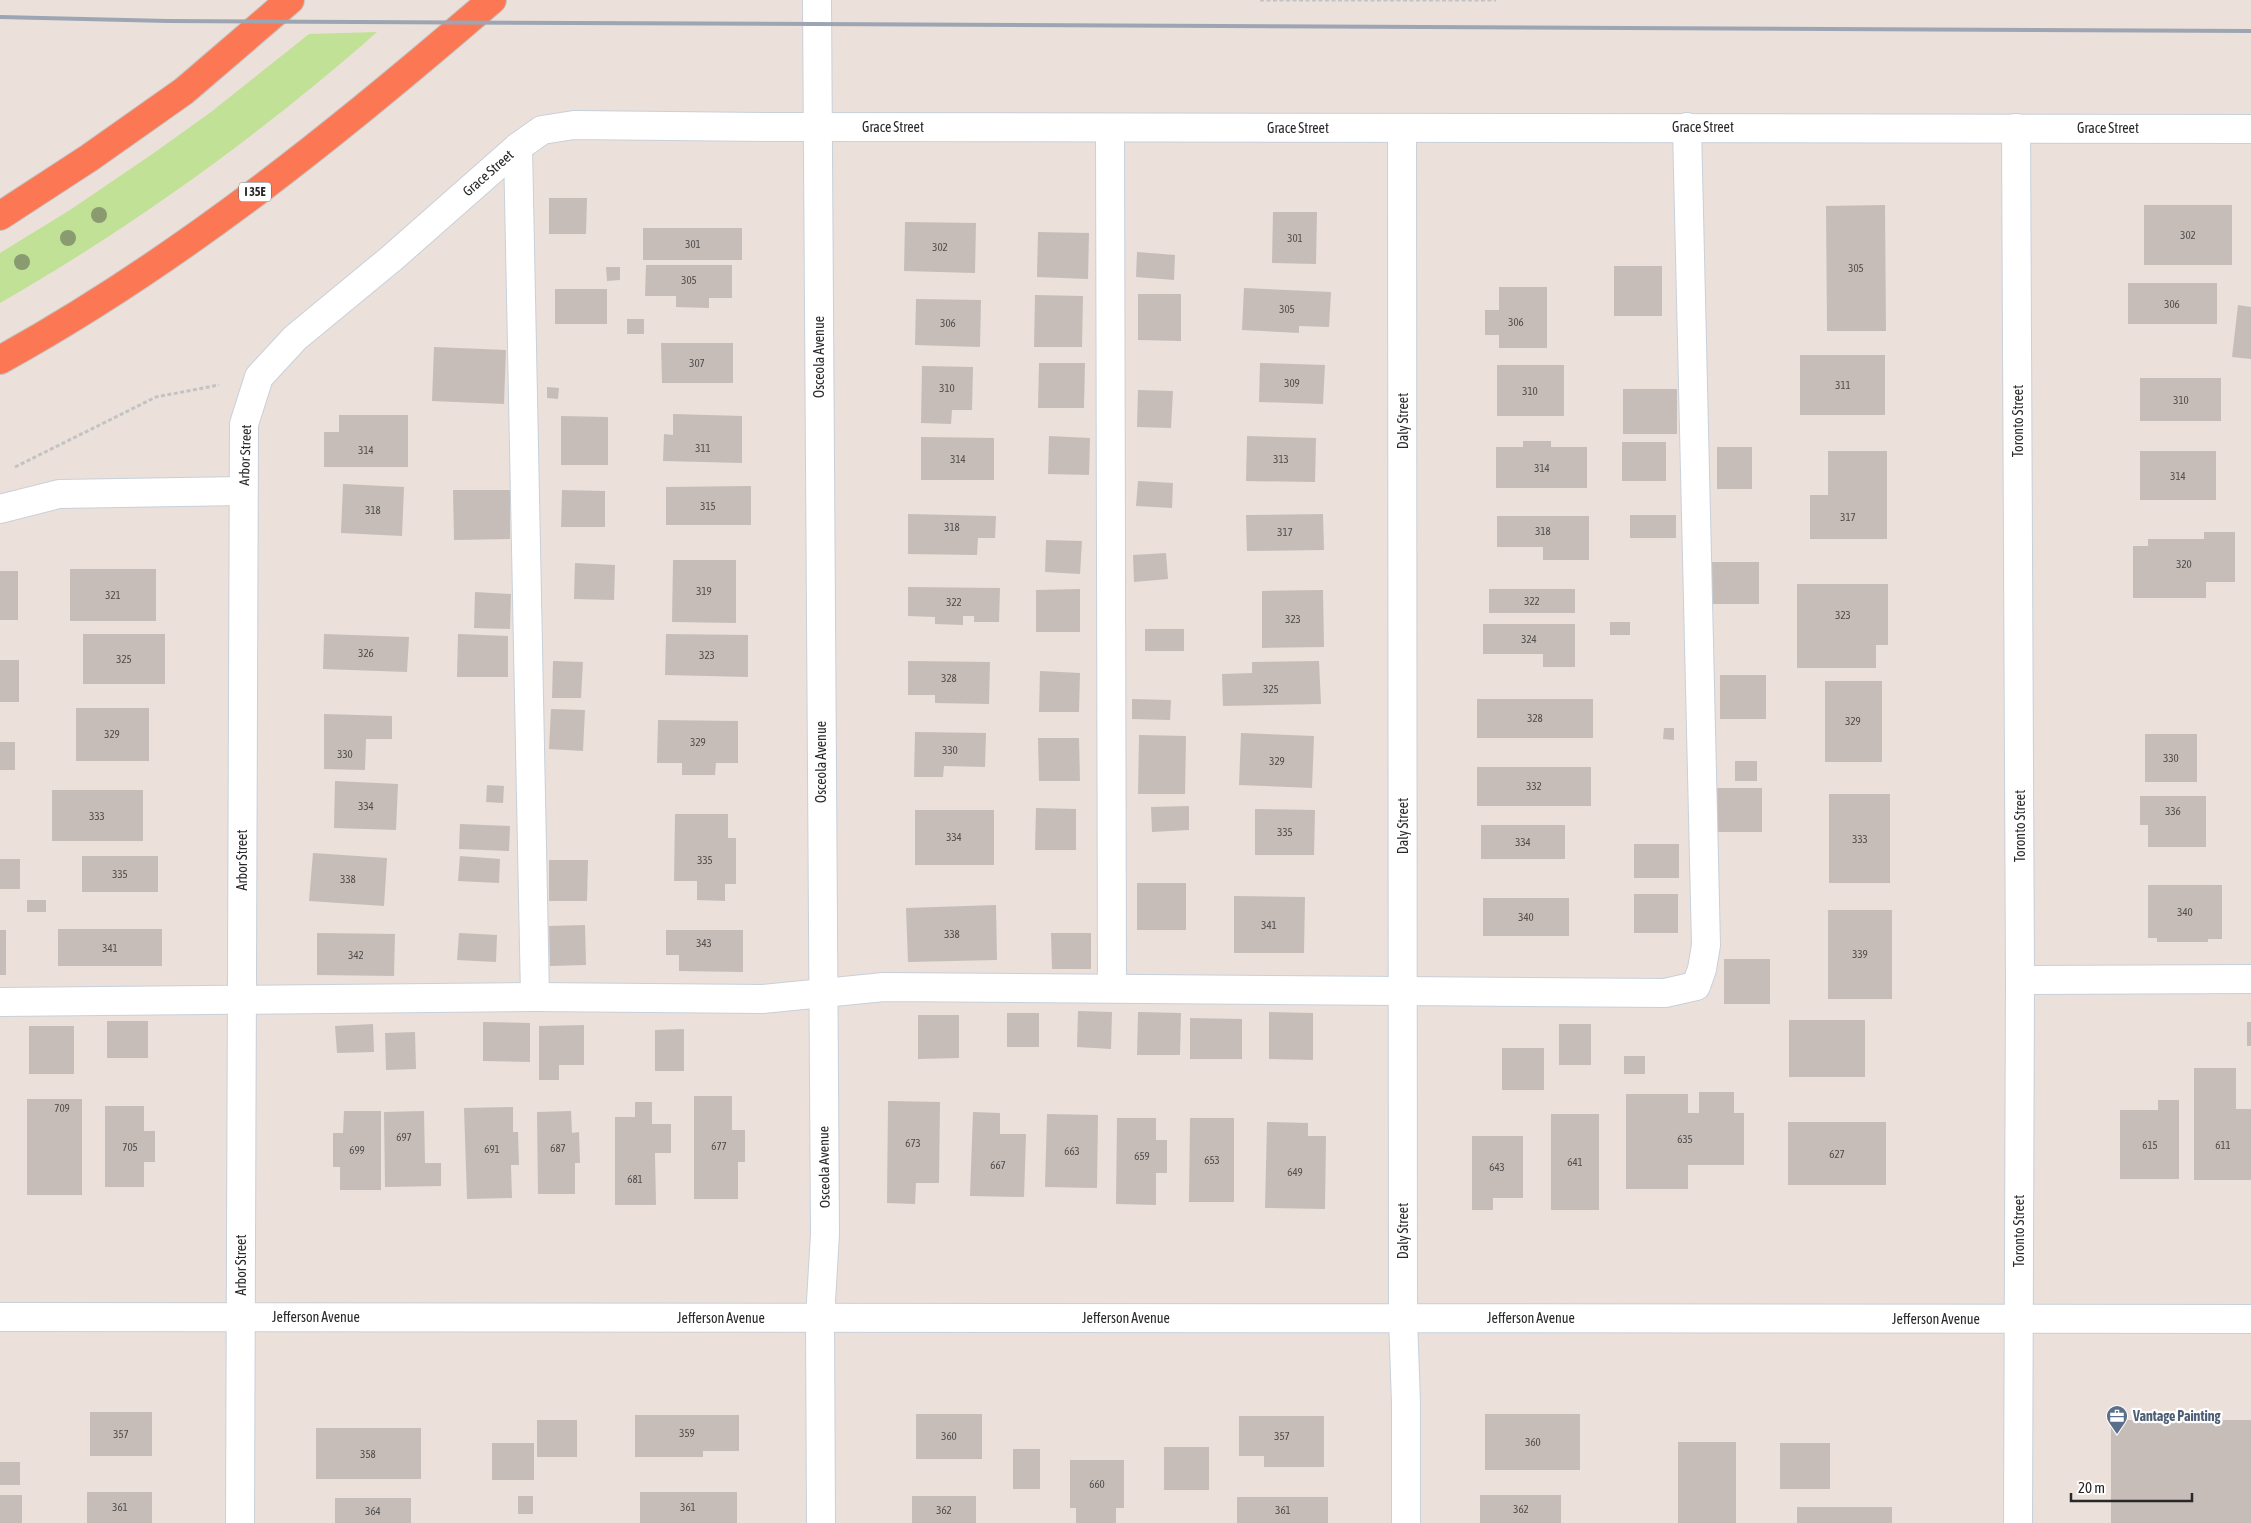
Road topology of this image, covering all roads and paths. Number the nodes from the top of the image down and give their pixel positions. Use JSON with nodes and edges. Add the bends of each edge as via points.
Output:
{"nodes":[{"id":1,"x":290,"y":0,"type":"edge"},
{"id":2,"x":492,"y":0,"type":"edge"},
{"id":3,"x":817,"y":0,"type":"edge"},
{"id":4,"x":1260,"y":0,"type":"edge"},
{"id":5,"x":1496,"y":0,"type":"edge"},
{"id":6,"x":818,"y":127,"type":"junction"},
{"id":7,"x":1687,"y":127,"type":"junction"},
{"id":8,"x":1110,"y":128,"type":"junction"},
{"id":9,"x":1402,"y":128,"type":"junction"},
{"id":10,"x":2016,"y":128,"type":"junction"},
{"id":11,"x":2251,"y":129,"type":"edge"},
{"id":12,"x":518,"y":146,"type":"junction"},
{"id":13,"x":0,"y":216,"type":"edge"},
{"id":14,"x":392,"y":258,"type":"joint"},
{"id":15,"x":0,"y":360,"type":"edge"},
{"id":16,"x":259,"y":377,"type":"junction"},
{"id":17,"x":8,"y":470,"type":"dead end"},
{"id":18,"x":243,"y":491,"type":"junction"},
{"id":19,"x":0,"y":509,"type":"edge"},
{"id":20,"x":2251,"y":979,"type":"edge"},
{"id":21,"x":2020,"y":980,"type":"junction"},
{"id":22,"x":1112,"y":988,"type":"junction"},
{"id":23,"x":1402,"y":992,"type":"junction"},
{"id":24,"x":822,"y":994,"type":"junction"},
{"id":25,"x":535,"y":997,"type":"junction"},
{"id":26,"x":242,"y":999,"type":"junction"},
{"id":27,"x":0,"y":1002,"type":"edge"},
{"id":28,"x":0,"y":1317,"type":"edge"},
{"id":29,"x":240,"y":1317,"type":"junction"},
{"id":30,"x":820,"y":1318,"type":"junction"},
{"id":31,"x":1403,"y":1318,"type":"junction"},
{"id":32,"x":2018,"y":1319,"type":"junction"},
{"id":33,"x":2251,"y":1319,"type":"edge"},
{"id":34,"x":240,"y":1523,"type":"edge"},
{"id":35,"x":821,"y":1523,"type":"edge"},
{"id":36,"x":1406,"y":1523,"type":"edge"},
{"id":37,"x":2018,"y":1523,"type":"edge"}],
"edges":[{"from":1,"to":13,"type":"highway","via":[[184,91]]},
{"from":2,"to":15,"type":"highway","number":"I 35E","via":[[394,85],[167,257]]},
{"from":3,"to":6,"type":"street","name":"Osceola Avenue"},
{"from":4,"to":5,"type":"path"},
{"from":6,"to":8,"type":"street","name":"Grace Street"},
{"from":6,"to":12,"type":"street","name":"Grace Street","via":[[574,125],[542,130]]},
{"from":6,"to":24,"type":"street","name":"Osceola Avenue"},
{"from":7,"to":9,"type":"street","name":"Grace Street"},
{"from":7,"to":10,"type":"street","name":"Grace Street"},
{"from":7,"to":23,"type":"street","via":[[1706,935],[1702,969],[1696,986],[1665,993]]},
{"from":8,"to":9,"type":"street","name":"Grace Street"},
{"from":8,"to":22,"type":"street"},
{"from":9,"to":23,"type":"street","name":"Daly Street"},
{"from":10,"to":11,"type":"street","name":"Grace Street"},
{"from":10,"to":21,"type":"street","name":"Toronto Street"},
{"from":12,"to":14,"type":"street","name":"Grace Street"},
{"from":12,"to":25,"type":"street"},
{"from":14,"to":16,"type":"street","name":"Arbor Street","via":[[295,338]]},
{"from":16,"to":17,"type":"path","via":[[156,397]]},
{"from":16,"to":18,"type":"street","name":"Arbor Street","via":[[244,424]]},
{"from":18,"to":19,"type":"street","via":[[59,494]]},
{"from":18,"to":26,"type":"street","name":"Arbor Street"},
{"from":20,"to":21,"type":"street"},
{"from":21,"to":32,"type":"street","name":"Toronto Street"},
{"from":22,"to":23,"type":"street"},
{"from":22,"to":24,"type":"street","via":[[884,988]]},
{"from":23,"to":31,"type":"street","name":"Daly Street"},
{"from":24,"to":25,"type":"street","via":[[762,999]]},
{"from":24,"to":30,"type":"street","name":"Osceola Avenue","via":[[825,1234]]},
{"from":25,"to":26,"type":"street"},
{"from":26,"to":27,"type":"street"},
{"from":26,"to":29,"type":"street","name":"Arbor Street"},
{"from":28,"to":29,"type":"street","name":"Jefferson Avenue"},
{"from":29,"to":30,"type":"street","name":"Jefferson Avenue"},
{"from":29,"to":34,"type":"street","name":"Arbor Street"},
{"from":30,"to":31,"type":"street","name":"Jefferson Avenue"},
{"from":30,"to":35,"type":"street","name":"Osceola Avenue"},
{"from":31,"to":32,"type":"street","name":"Jefferson Avenue"},
{"from":31,"to":36,"type":"street","name":"Daly Street"},
{"from":32,"to":33,"type":"street","name":"Jefferson Avenue"},
{"from":32,"to":37,"type":"street","name":"Toronto Street"}]}
